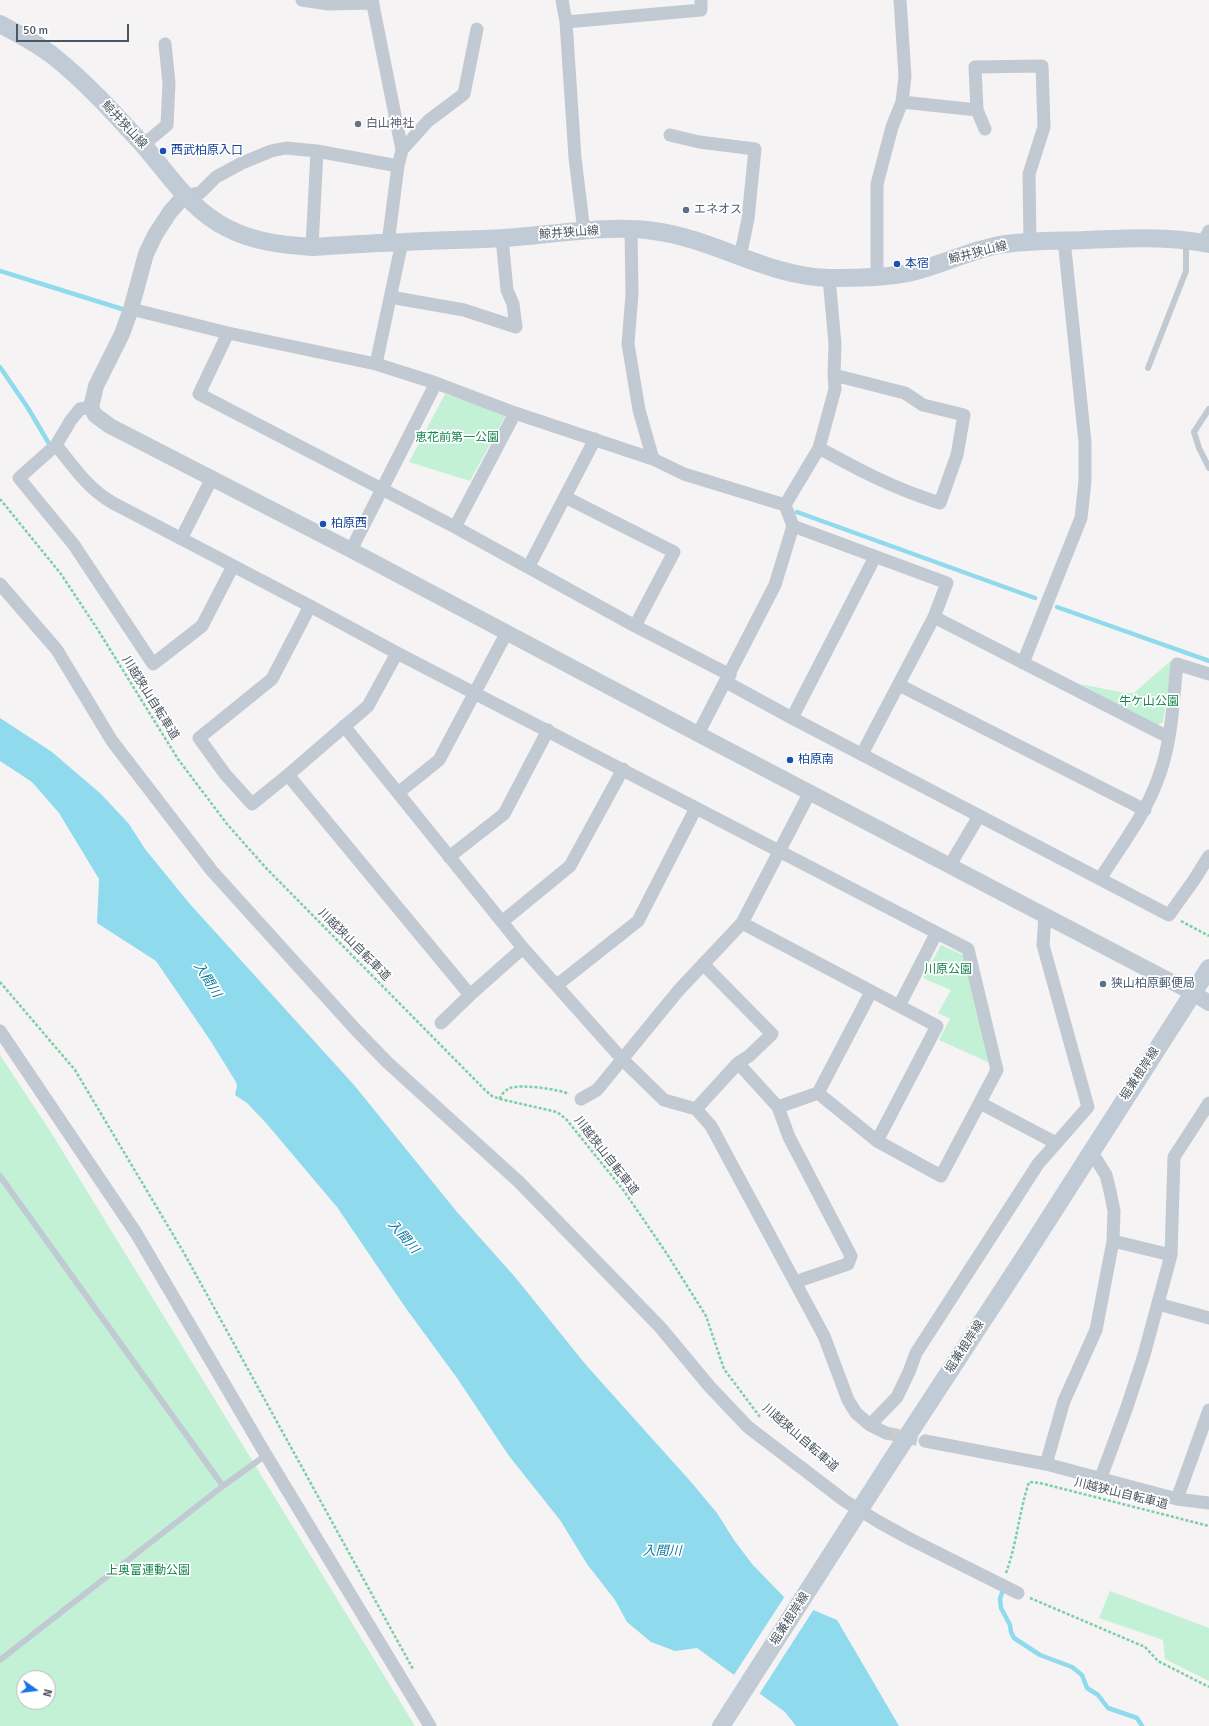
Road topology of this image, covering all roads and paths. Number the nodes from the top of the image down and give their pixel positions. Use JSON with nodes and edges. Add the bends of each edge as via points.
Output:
{"nodes":[{"id":1,"x":302,"y":0,"type":"edge"},
{"id":2,"x":562,"y":0,"type":"edge"},
{"id":3,"x":701,"y":0,"type":"edge"},
{"id":4,"x":900,"y":0,"type":"edge"},
{"id":5,"x":372,"y":1,"type":"edge"},
{"id":6,"x":566,"y":22,"type":"junction"},
{"id":7,"x":0,"y":24,"type":"edge"},
{"id":8,"x":477,"y":29,"type":"dead end"},
{"id":9,"x":165,"y":44,"type":"dead end"},
{"id":10,"x":902,"y":102,"type":"junction"},
{"id":11,"x":977,"y":110,"type":"junction"},
{"id":12,"x":985,"y":129,"type":"dead end"},
{"id":13,"x":670,"y":135,"type":"dead end"},
{"id":14,"x":143,"y":145,"type":"junction"},
{"id":15,"x":402,"y":150,"type":"junction"},
{"id":16,"x":318,"y":151,"type":"junction"},
{"id":17,"x":398,"y":166,"type":"junction"},
{"id":18,"x":184,"y":196,"type":"junction"},
{"id":19,"x":631,"y":229,"type":"junction"},
{"id":20,"x":584,"y":231,"type":"junction"},
{"id":21,"x":502,"y":238,"type":"junction"},
{"id":22,"x":1064,"y":240,"type":"junction"},
{"id":23,"x":1202,"y":240,"type":"edge"},
{"id":24,"x":395,"y":242,"type":"junction"},
{"id":25,"x":1030,"y":242,"type":"junction"},
{"id":26,"x":312,"y":247,"type":"junction"},
{"id":27,"x":740,"y":257,"type":"junction"},
{"id":28,"x":877,"y":276,"type":"junction"},
{"id":29,"x":830,"y":278,"type":"junction"},
{"id":30,"x":390,"y":297,"type":"junction"},
{"id":31,"x":131,"y":309,"type":"junction"},
{"id":32,"x":228,"y":333,"type":"junction"},
{"id":33,"x":376,"y":364,"type":"junction"},
{"id":34,"x":1148,"y":368,"type":"dead end"},
{"id":35,"x":834,"y":375,"type":"junction"},
{"id":36,"x":436,"y":383,"type":"junction"},
{"id":37,"x":91,"y":407,"type":"junction"},
{"id":38,"x":1209,"y":408,"type":"edge"},
{"id":39,"x":515,"y":413,"type":"junction"},
{"id":40,"x":595,"y":440,"type":"junction"},
{"id":41,"x":56,"y":445,"type":"junction"},
{"id":42,"x":819,"y":448,"type":"junction"},
{"id":43,"x":653,"y":459,"type":"junction"},
{"id":44,"x":1209,"y":468,"type":"edge"},
{"id":45,"x":212,"y":478,"type":"junction"},
{"id":46,"x":382,"y":489,"type":"junction"},
{"id":47,"x":565,"y":497,"type":"junction"},
{"id":48,"x":0,"y":499,"type":"edge"},
{"id":49,"x":785,"y":505,"type":"junction"},
{"id":50,"x":793,"y":526,"type":"junction"},
{"id":51,"x":455,"y":527,"type":"junction"},
{"id":52,"x":181,"y":539,"type":"junction"},
{"id":53,"x":351,"y":550,"type":"junction"},
{"id":54,"x":875,"y":556,"type":"junction"},
{"id":55,"x":233,"y":566,"type":"junction"},
{"id":56,"x":529,"y":566,"type":"junction"},
{"id":57,"x":0,"y":584,"type":"edge"},
{"id":58,"x":310,"y":606,"type":"junction"},
{"id":59,"x":934,"y":616,"type":"junction"},
{"id":60,"x":635,"y":626,"type":"junction"},
{"id":61,"x":507,"y":632,"type":"junction"},
{"id":62,"x":397,"y":653,"type":"junction"},
{"id":63,"x":1023,"y":663,"type":"junction"},
{"id":64,"x":1209,"y":674,"type":"edge"},
{"id":65,"x":728,"y":678,"type":"junction"},
{"id":66,"x":899,"y":685,"type":"junction"},
{"id":67,"x":475,"y":693,"type":"junction"},
{"id":68,"x":792,"y":718,"type":"junction"},
{"id":69,"x":344,"y":726,"type":"junction"},
{"id":70,"x":548,"y":730,"type":"junction"},
{"id":71,"x":698,"y":734,"type":"junction"},
{"id":72,"x":1168,"y":737,"type":"junction"},
{"id":73,"x":862,"y":754,"type":"junction"},
{"id":74,"x":623,"y":769,"type":"junction"},
{"id":75,"x":288,"y":775,"type":"junction"},
{"id":76,"x":810,"y":792,"type":"junction"},
{"id":77,"x":398,"y":793,"type":"junction"},
{"id":78,"x":696,"y":808,"type":"junction"},
{"id":79,"x":1145,"y":810,"type":"junction"},
{"id":80,"x":979,"y":816,"type":"junction"},
{"id":81,"x":779,"y":851,"type":"junction"},
{"id":82,"x":1209,"y":856,"type":"edge"},
{"id":83,"x":449,"y":858,"type":"junction"},
{"id":84,"x":950,"y":865,"type":"junction"},
{"id":85,"x":1100,"y":879,"type":"junction"},
{"id":86,"x":1168,"y":914,"type":"junction"},
{"id":87,"x":1045,"y":915,"type":"junction"},
{"id":88,"x":503,"y":921,"type":"junction"},
{"id":89,"x":742,"y":924,"type":"junction"},
{"id":90,"x":936,"y":934,"type":"junction"},
{"id":91,"x":1209,"y":936,"type":"edge"},
{"id":92,"x":523,"y":948,"type":"junction"},
{"id":93,"x":703,"y":964,"type":"junction"},
{"id":94,"x":1209,"y":968,"type":"edge"},
{"id":95,"x":0,"y":982,"type":"edge"},
{"id":96,"x":557,"y":985,"type":"junction"},
{"id":97,"x":871,"y":992,"type":"junction"},
{"id":98,"x":1193,"y":993,"type":"junction"},
{"id":99,"x":470,"y":995,"type":"junction"},
{"id":100,"x":1209,"y":1003,"type":"edge"},
{"id":101,"x":899,"y":1006,"type":"junction"},
{"id":102,"x":441,"y":1023,"type":"dead end"},
{"id":103,"x":1,"y":1035,"type":"edge"},
{"id":104,"x":622,"y":1059,"type":"junction"},
{"id":105,"x":738,"y":1063,"type":"junction"},
{"id":106,"x":818,"y":1093,"type":"junction"},
{"id":107,"x":500,"y":1099,"type":"junction"},
{"id":108,"x":580,"y":1099,"type":"joint"},
{"id":109,"x":980,"y":1103,"type":"junction"},
{"id":110,"x":1209,"y":1103,"type":"edge"},
{"id":111,"x":778,"y":1107,"type":"junction"},
{"id":112,"x":696,"y":1109,"type":"junction"},
{"id":113,"x":877,"y":1141,"type":"junction"},
{"id":114,"x":1056,"y":1143,"type":"junction"},
{"id":115,"x":1091,"y":1151,"type":"junction"},
{"id":116,"x":0,"y":1176,"type":"edge"},
{"id":117,"x":1114,"y":1241,"type":"junction"},
{"id":118,"x":1171,"y":1255,"type":"junction"},
{"id":119,"x":795,"y":1282,"type":"junction"},
{"id":120,"x":1158,"y":1304,"type":"junction"},
{"id":121,"x":1209,"y":1318,"type":"edge"},
{"id":122,"x":1209,"y":1410,"type":"edge"},
{"id":123,"x":764,"y":1421,"type":"dead end"},
{"id":124,"x":870,"y":1425,"type":"junction"},
{"id":125,"x":886,"y":1433,"type":"tunnel mouth"},
{"id":126,"x":926,"y":1441,"type":"tunnel mouth"},
{"id":127,"x":266,"y":1455,"type":"junction"},
{"id":128,"x":1046,"y":1464,"type":"junction"},
{"id":129,"x":1100,"y":1480,"type":"junction"},
{"id":130,"x":223,"y":1486,"type":"junction"},
{"id":131,"x":1177,"y":1499,"type":"junction"},
{"id":132,"x":1209,"y":1503,"type":"edge"},
{"id":133,"x":1209,"y":1526,"type":"edge"},
{"id":134,"x":1003,"y":1579,"type":"dead end"},
{"id":135,"x":1018,"y":1593,"type":"joint"},
{"id":136,"x":0,"y":1660,"type":"edge"},
{"id":137,"x":415,"y":1672,"type":"dead end"},
{"id":138,"x":1209,"y":1687,"type":"edge"},
{"id":139,"x":430,"y":1726,"type":"edge"},
{"id":140,"x":721,"y":1726,"type":"edge"}],
"edges":[{"from":1,"to":5,"type":"street","via":[[328,4]]},
{"from":2,"to":6,"type":"street"},
{"from":3,"to":6,"type":"street","via":[[701,10]]},
{"from":4,"to":10,"type":"street","via":[[905,76]]},
{"from":5,"to":15,"type":"street"},
{"from":6,"to":20,"type":"street","via":[[575,158]]},
{"from":7,"to":14,"type":"main road","name":"鯨井狭山線","via":[[56,59],[105,103]]},
{"from":8,"to":15,"type":"street","via":[[464,94],[428,121]]},
{"from":9,"to":14,"type":"street","via":[[169,83],[167,125]]},
{"from":10,"to":11,"type":"street"},
{"from":10,"to":28,"type":"street","via":[[892,127],[877,184]]},
{"from":11,"to":12,"type":"street"},
{"from":11,"to":25,"type":"street","via":[[975,66],[1042,66],[1044,127],[1029,174]]},
{"from":13,"to":27,"type":"street","via":[[699,142],[754,149],[748,219]]},
{"from":14,"to":18,"type":"main road","name":"鯨井狭山線"},
{"from":15,"to":17,"type":"street"},
{"from":16,"to":17,"type":"street"},
{"from":16,"to":18,"type":"street","via":[[286,148],[271,151],[216,178],[200,192]]},
{"from":16,"to":26,"type":"street"},
{"from":17,"to":24,"type":"street"},
{"from":18,"to":26,"type":"main road","name":"鯨井狭山線","via":[[211,218],[250,238],[284,245]]},
{"from":18,"to":31,"type":"street","via":[[170,212],[146,254]]},
{"from":19,"to":20,"type":"main road","name":"鯨井狭山線"},
{"from":19,"to":27,"type":"main road","name":"鯨井狭山線","via":[[681,236],[704,242]]},
{"from":19,"to":43,"type":"street","via":[[632,294],[628,344],[639,410]]},
{"from":20,"to":21,"type":"main road","name":"鯨井狭山線"},
{"from":21,"to":24,"type":"main road","name":"鯨井狭山線"},
{"from":21,"to":30,"type":"street","via":[[507,290],[513,304],[516,327],[464,310]]},
{"from":22,"to":23,"type":"main road","name":"鯨井狭山線"},
{"from":22,"to":25,"type":"main road","name":"鯨井狭山線"},
{"from":22,"to":63,"type":"street","via":[[1085,442],[1085,481],[1081,518]]},
{"from":23,"to":34,"type":"lane","via":[[1186,271]]},
{"from":24,"to":26,"type":"main road","name":"鯨井狭山線"},
{"from":24,"to":30,"type":"street"},
{"from":25,"to":28,"type":"main road","name":"鯨井狭山線","via":[[1000,245],[956,256],[929,267]]},
{"from":27,"to":29,"type":"main road","name":"鯨井狭山線","via":[[776,270]]},
{"from":28,"to":29,"type":"main road","name":"鯨井狭山線"},
{"from":29,"to":35,"type":"street"},
{"from":30,"to":33,"type":"street"},
{"from":31,"to":32,"type":"street"},
{"from":31,"to":37,"type":"street","via":[[122,334],[96,386]]},
{"from":32,"to":33,"type":"street"},
{"from":32,"to":46,"type":"street","via":[[199,394]]},
{"from":33,"to":36,"type":"street"},
{"from":35,"to":42,"type":"street","via":[[836,389]]},
{"from":35,"to":42,"type":"street","via":[[905,393],[923,406],[964,414],[957,455],[940,503],[908,493],[869,476]]},
{"from":36,"to":39,"type":"street"},
{"from":36,"to":46,"type":"street"},
{"from":37,"to":41,"type":"street","via":[[80,409]]},
{"from":37,"to":45,"type":"street","via":[[95,415],[110,426]]},
{"from":38,"to":44,"type":"lane","via":[[1194,432]]},
{"from":39,"to":40,"type":"street"},
{"from":39,"to":51,"type":"street"},
{"from":40,"to":43,"type":"street"},
{"from":40,"to":47,"type":"street"},
{"from":41,"to":52,"type":"street","via":[[100,496]]},
{"from":41,"to":55,"type":"street","via":[[19,478],[74,545],[154,664],[202,626]]},
{"from":42,"to":49,"type":"street"},
{"from":43,"to":49,"type":"street","via":[[684,474]]},
{"from":45,"to":52,"type":"street"},
{"from":45,"to":53,"type":"street"},
{"from":46,"to":51,"type":"street"},
{"from":46,"to":53,"type":"street"},
{"from":47,"to":56,"type":"street"},
{"from":47,"to":60,"type":"street","via":[[674,552]]},
{"from":48,"to":107,"type":"path","name":"川越狭山自転車道","via":[[61,574],[178,759],[227,824],[340,944],[485,1090]]},
{"from":49,"to":50,"type":"street"},
{"from":50,"to":54,"type":"street"},
{"from":50,"to":65,"type":"street","via":[[775,585]]},
{"from":51,"to":56,"type":"street"},
{"from":52,"to":55,"type":"street"},
{"from":53,"to":61,"type":"street"},
{"from":54,"to":59,"type":"street","via":[[947,583]]},
{"from":54,"to":68,"type":"street"},
{"from":55,"to":58,"type":"street"},
{"from":56,"to":60,"type":"street"},
{"from":57,"to":135,"type":"street","via":[[57,650],[112,741],[212,871],[356,1030],[556,1219],[660,1327],[710,1387],[748,1427],[845,1501],[879,1522]]},
{"from":58,"to":62,"type":"street"},
{"from":58,"to":75,"type":"street","via":[[272,679],[199,738],[225,774],[252,804]]},
{"from":59,"to":63,"type":"street"},
{"from":59,"to":66,"type":"street"},
{"from":60,"to":65,"type":"street"},
{"from":61,"to":67,"type":"street"},
{"from":61,"to":71,"type":"street"},
{"from":62,"to":67,"type":"street"},
{"from":62,"to":69,"type":"street","via":[[368,706]]},
{"from":63,"to":72,"type":"street"},
{"from":64,"to":72,"type":"street","via":[[1177,664]]},
{"from":65,"to":68,"type":"street"},
{"from":65,"to":71,"type":"street"},
{"from":66,"to":73,"type":"street"},
{"from":66,"to":79,"type":"street"},
{"from":67,"to":70,"type":"street"},
{"from":67,"to":77,"type":"street","via":[[439,760]]},
{"from":68,"to":73,"type":"street"},
{"from":69,"to":75,"type":"street"},
{"from":69,"to":77,"type":"street"},
{"from":70,"to":74,"type":"street"},
{"from":70,"to":83,"type":"street","via":[[504,814]]},
{"from":71,"to":76,"type":"street"},
{"from":72,"to":79,"type":"street","via":[[1160,775]]},
{"from":73,"to":80,"type":"street"},
{"from":74,"to":78,"type":"street"},
{"from":74,"to":88,"type":"street","via":[[570,866]]},
{"from":75,"to":99,"type":"street"},
{"from":76,"to":81,"type":"street"},
{"from":76,"to":84,"type":"street"},
{"from":77,"to":83,"type":"street"},
{"from":78,"to":81,"type":"street"},
{"from":78,"to":96,"type":"street","via":[[638,920]]},
{"from":79,"to":85,"type":"street"},
{"from":80,"to":84,"type":"street"},
{"from":80,"to":85,"type":"street"},
{"from":81,"to":89,"type":"street"},
{"from":81,"to":90,"type":"street"},
{"from":82,"to":86,"type":"street"},
{"from":83,"to":88,"type":"street"},
{"from":84,"to":87,"type":"street"},
{"from":85,"to":86,"type":"street"},
{"from":86,"to":91,"type":"path"},
{"from":87,"to":98,"type":"street"},
{"from":87,"to":114,"type":"street","via":[[1042,945],[1088,1107]]},
{"from":88,"to":92,"type":"street"},
{"from":89,"to":93,"type":"street"},
{"from":89,"to":97,"type":"street"},
{"from":90,"to":101,"type":"street"},
{"from":90,"to":109,"type":"street","via":[[968,949],[997,1070]]},
{"from":92,"to":96,"type":"street"},
{"from":92,"to":99,"type":"street"},
{"from":93,"to":104,"type":"street"},
{"from":93,"to":105,"type":"street","via":[[772,1034]]},
{"from":94,"to":98,"type":"main road","name":"堀兼根岸線"},
{"from":95,"to":137,"type":"path","via":[[75,1070],[184,1253]]},
{"from":96,"to":104,"type":"street"},
{"from":97,"to":101,"type":"street"},
{"from":97,"to":106,"type":"street"},
{"from":98,"to":100,"type":"street"},
{"from":98,"to":115,"type":"main road","name":"堀兼根岸線"},
{"from":99,"to":102,"type":"street"},
{"from":101,"to":113,"type":"street","via":[[937,1026]]},
{"from":103,"to":127,"type":"street","via":[[136,1233]]},
{"from":104,"to":108,"type":"street","via":[[597,1090]]},
{"from":104,"to":112,"type":"street","via":[[664,1100]]},
{"from":105,"to":111,"type":"street"},
{"from":105,"to":112,"type":"street"},
{"from":106,"to":111,"type":"street"},
{"from":106,"to":113,"type":"street"},
{"from":107,"to":108,"type":"path","via":[[511,1088],[538,1087],[563,1091]]},
{"from":107,"to":123,"type":"path","name":"川越狭山自転車道","via":[[557,1112],[566,1119],[624,1191],[667,1254],[706,1316],[724,1369]]},
{"from":109,"to":113,"type":"street","via":[[941,1176]]},
{"from":109,"to":114,"type":"street"},
{"from":110,"to":118,"type":"street","via":[[1174,1157]]},
{"from":111,"to":119,"type":"street","via":[[789,1137],[851,1256],[848,1264]]},
{"from":112,"to":119,"type":"street","via":[[711,1126]]},
{"from":114,"to":124,"type":"street","via":[[1038,1164],[916,1353],[897,1397]]},
{"from":115,"to":117,"type":"street","via":[[1106,1175],[1114,1210]]},
{"from":115,"to":140,"type":"main road","name":"堀兼根岸線","bridge":true},
{"from":116,"to":130,"type":"lane"},
{"from":117,"to":118,"type":"street"},
{"from":117,"to":128,"type":"street","via":[[1096,1330],[1064,1401]]},
{"from":118,"to":120,"type":"street"},
{"from":119,"to":124,"type":"street","via":[[824,1336],[848,1400],[856,1413]]},
{"from":120,"to":121,"type":"street"},
{"from":120,"to":129,"type":"street","via":[[1127,1407]]},
{"from":122,"to":131,"type":"street"},
{"from":124,"to":125,"type":"street"},
{"from":126,"to":128,"type":"street"},
{"from":127,"to":130,"type":"lane"},
{"from":127,"to":139,"type":"street"},
{"from":128,"to":129,"type":"street"},
{"from":129,"to":131,"type":"street"},
{"from":130,"to":136,"type":"lane"},
{"from":131,"to":132,"type":"street"},
{"from":133,"to":134,"type":"path","name":"川越狭山自転車道","via":[[1029,1482],[1022,1503],[1013,1553]]},
{"from":135,"to":138,"type":"path","via":[[1145,1647],[1158,1661]]}]}
